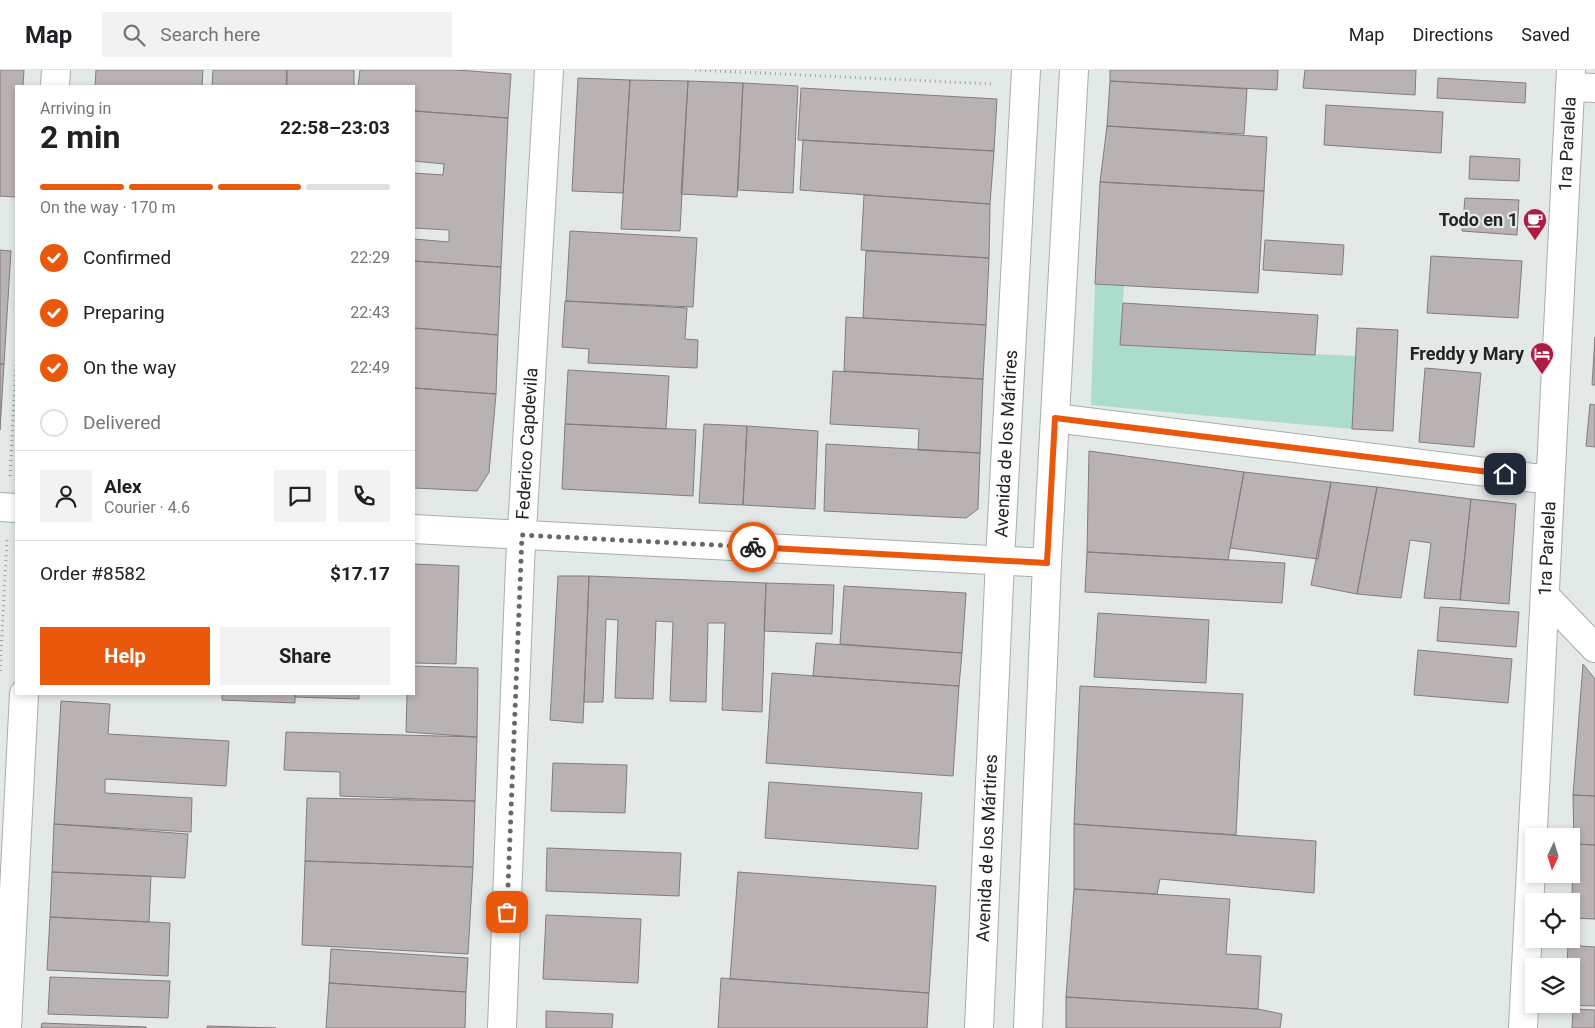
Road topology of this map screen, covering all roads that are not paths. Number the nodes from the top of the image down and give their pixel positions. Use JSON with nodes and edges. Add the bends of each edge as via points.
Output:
{"nodes":[{"id":1,"x":56,"y":70,"type":"edge"},
{"id":2,"x":549,"y":70,"type":"edge"},
{"id":3,"x":1026,"y":70,"type":"edge"},
{"id":4,"x":1074,"y":70,"type":"edge"},
{"id":5,"x":1579,"y":82,"type":"edge"},
{"id":6,"x":55,"y":85,"type":"edge"},
{"id":7,"x":1055,"y":418,"type":"junction"},
{"id":8,"x":1550,"y":480,"type":"junction"},
{"id":9,"x":0,"y":507,"type":"edge"},
{"id":10,"x":15,"y":508,"type":"edge"},
{"id":11,"x":415,"y":529,"type":"edge"},
{"id":12,"x":522,"y":535,"type":"junction"},
{"id":13,"x":1000,"y":560,"type":"junction"},
{"id":14,"x":1047,"y":563,"type":"junction"},
{"id":15,"x":1545,"y":596,"type":"junction"},
{"id":16,"x":1595,"y":648,"type":"edge"},
{"id":17,"x":24,"y":695,"type":"edge"},
{"id":18,"x":7,"y":1028,"type":"edge"},
{"id":19,"x":502,"y":1028,"type":"edge"},
{"id":20,"x":979,"y":1028,"type":"edge"},
{"id":21,"x":1028,"y":1028,"type":"edge"},
{"id":22,"x":1523,"y":1028,"type":"edge"}],
"edges":[{"from":1,"to":6,"type":"street"},
{"from":2,"to":12,"type":"street","name":"Federico Capdevila"},
{"from":3,"to":13,"type":"street","name":"Avenida de los Mártires"},
{"from":4,"to":7,"type":"street"},
{"from":5,"to":8,"type":"street","name":"1ra Paralela"},
{"from":7,"to":8,"type":"street"},
{"from":7,"to":14,"type":"street"},
{"from":8,"to":15,"type":"street","name":"1ra Paralela"},
{"from":9,"to":10,"type":"street"},
{"from":11,"to":12,"type":"street"},
{"from":12,"to":13,"type":"street"},
{"from":12,"to":19,"type":"street","name":"Federico Capdevila"},
{"from":13,"to":14,"type":"street"},
{"from":13,"to":20,"type":"street","name":"Avenida de los Mártires"},
{"from":14,"to":21,"type":"street"},
{"from":15,"to":16,"type":"street"},
{"from":15,"to":22,"type":"street","name":"1ra Paralela"},
{"from":17,"to":18,"type":"street"}]}
